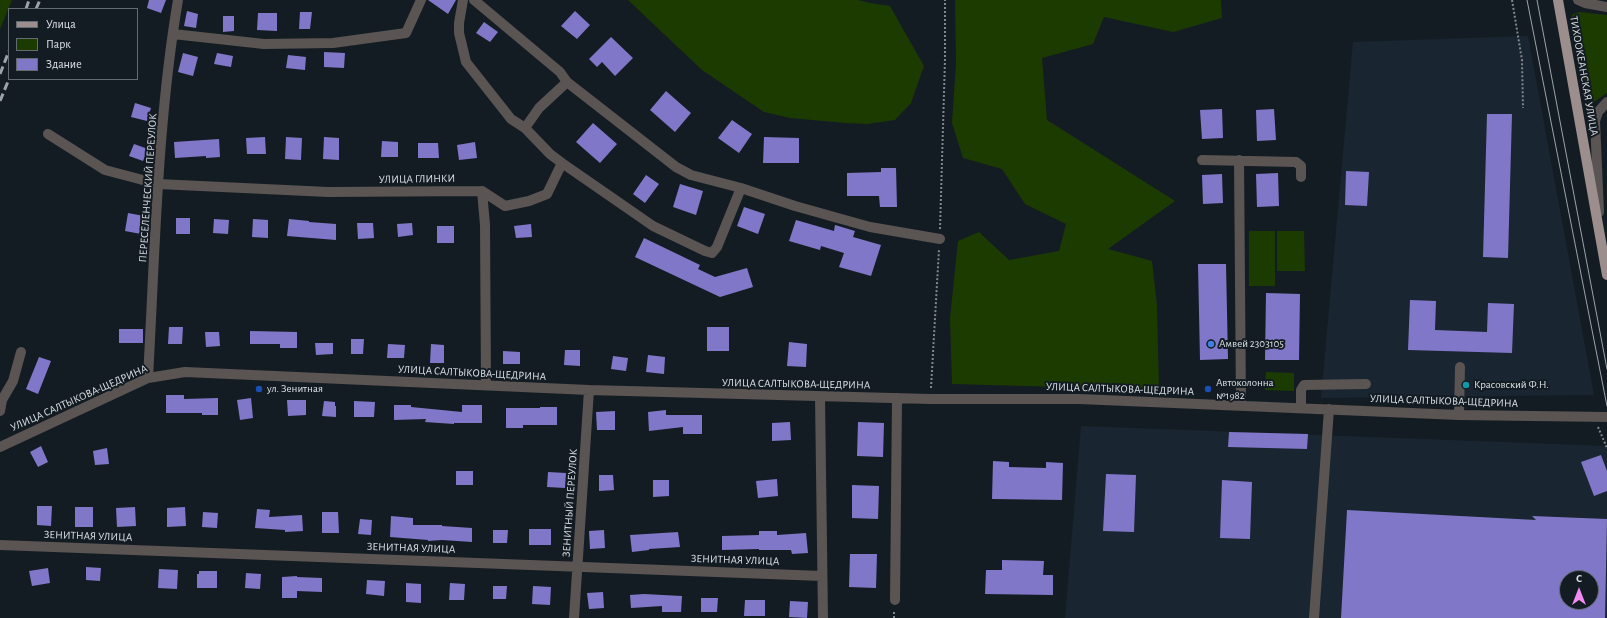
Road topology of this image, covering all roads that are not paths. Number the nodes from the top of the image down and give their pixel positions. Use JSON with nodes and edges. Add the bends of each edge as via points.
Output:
{"nodes":[{"id":1,"x":178,"y":0,"type":"edge"},
{"id":2,"x":421,"y":0,"type":"edge"},
{"id":3,"x":463,"y":0,"type":"edge"},
{"id":4,"x":474,"y":0,"type":"edge"},
{"id":5,"x":1558,"y":0,"type":"edge"},
{"id":6,"x":1578,"y":0,"type":"edge"},
{"id":7,"x":1607,"y":7,"type":"edge"},
{"id":8,"x":173,"y":34,"type":"junction"},
{"id":9,"x":567,"y":82,"type":"junction"},
{"id":10,"x":1607,"y":102,"type":"edge"},
{"id":11,"x":525,"y":128,"type":"junction"},
{"id":12,"x":48,"y":134,"type":"dead end"},
{"id":13,"x":1202,"y":160,"type":"dead end"},
{"id":14,"x":1239,"y":160,"type":"junction"},
{"id":15,"x":562,"y":163,"type":"junction"},
{"id":16,"x":1301,"y":177,"type":"dead end"},
{"id":17,"x":158,"y":184,"type":"junction"},
{"id":18,"x":741,"y":188,"type":"junction"},
{"id":19,"x":482,"y":191,"type":"junction"},
{"id":20,"x":1600,"y":236,"type":"junction"},
{"id":21,"x":940,"y":239,"type":"dead end"},
{"id":22,"x":1607,"y":275,"type":"edge"},
{"id":23,"x":21,"y":352,"type":"dead end"},
{"id":24,"x":1460,"y":367,"type":"dead end"},
{"id":25,"x":148,"y":378,"type":"junction"},
{"id":26,"x":1366,"y":384,"type":"dead end"},
{"id":27,"x":486,"y":385,"type":"junction"},
{"id":28,"x":590,"y":390,"type":"junction"},
{"id":29,"x":820,"y":397,"type":"junction"},
{"id":30,"x":897,"y":398,"type":"junction"},
{"id":31,"x":1241,"y":405,"type":"junction"},
{"id":32,"x":1301,"y":408,"type":"junction"},
{"id":33,"x":1329,"y":408,"type":"junction"},
{"id":34,"x":0,"y":411,"type":"edge"},
{"id":35,"x":1459,"y":415,"type":"junction"},
{"id":36,"x":1607,"y":417,"type":"edge"},
{"id":37,"x":1,"y":443,"type":"edge"},
{"id":38,"x":0,"y":545,"type":"edge"},
{"id":39,"x":578,"y":566,"type":"junction"},
{"id":40,"x":822,"y":576,"type":"junction"},
{"id":41,"x":895,"y":600,"type":"dead end"},
{"id":42,"x":574,"y":618,"type":"edge"},
{"id":43,"x":823,"y":618,"type":"edge"},
{"id":44,"x":1314,"y":618,"type":"edge"}],
"edges":[{"from":1,"to":8,"type":"street","name":"ПЕРЕСЕЛЕНЧЕСКИЙ ПЕРЕУЛОК"},
{"from":2,"to":8,"type":"street","via":[[406,33],[334,43],[264,44]]},
{"from":3,"to":11,"type":"street","via":[[459,33],[466,62],[510,119]]},
{"from":4,"to":9,"type":"street","via":[[560,72]]},
{"from":5,"to":20,"type":"main road","name":"ТИХООКЕАНСКАЯ УЛИЦА"},
{"from":6,"to":7,"type":"street"},
{"from":8,"to":17,"type":"street","name":"ПЕРЕСЕЛЕНЧЕСКИЙ ПЕРЕУЛОК"},
{"from":9,"to":11,"type":"street","via":[[539,108]]},
{"from":9,"to":18,"type":"street","via":[[676,167],[691,176]]},
{"from":10,"to":20,"type":"street","via":[[1598,112],[1595,122]]},
{"from":11,"to":15,"type":"street"},
{"from":12,"to":17,"type":"street","name":"УЛИЦА ГЛИНКИ","via":[[105,170]]},
{"from":13,"to":14,"type":"street"},
{"from":14,"to":16,"type":"street","via":[[1296,162],[1300,166]]},
{"from":14,"to":31,"type":"street"},
{"from":15,"to":18,"type":"street","via":[[653,226],[712,252],[717,247]]},
{"from":15,"to":19,"type":"street","via":[[548,194],[529,201],[505,206]]},
{"from":17,"to":19,"type":"street","name":"УЛИЦА ГЛИНКИ","via":[[328,192]]},
{"from":17,"to":25,"type":"street","name":"ПЕРЕСЕЛЕНЧЕСКИЙ ПЕРЕУЛОК"},
{"from":18,"to":21,"type":"street","via":[[870,227]]},
{"from":19,"to":27,"type":"street","via":[[485,225]]},
{"from":20,"to":22,"type":"main road","name":"ТИХООКЕАНСКАЯ УЛИЦА"},
{"from":23,"to":34,"type":"street","via":[[13,381],[2,400]]},
{"from":24,"to":35,"type":"street"},
{"from":25,"to":27,"type":"street","name":"УЛИЦА САЛТЫКОВА-ЩЕДРИНА","via":[[185,372]]},
{"from":25,"to":37,"type":"street","name":"УЛИЦА САЛТЫКОВА-ЩЕДРИНА"},
{"from":26,"to":32,"type":"street","via":[[1304,385],[1301,390]]},
{"from":27,"to":28,"type":"street","name":"УЛИЦА САЛТЫКОВА-ЩЕДРИНА"},
{"from":28,"to":29,"type":"street","name":"УЛИЦА САЛТЫКОВА-ЩЕДРИНА"},
{"from":28,"to":39,"type":"street","name":"ЗЕНИТНЫЙ ПЕРЕУЛОК"},
{"from":29,"to":30,"type":"street","name":"УЛИЦА САЛТЫКОВА-ЩЕДРИНА"},
{"from":29,"to":40,"type":"street"},
{"from":30,"to":31,"type":"street","name":"УЛИЦА САЛТЫКОВА-ЩЕДРИНА","via":[[1079,399]]},
{"from":30,"to":41,"type":"street"},
{"from":31,"to":32,"type":"street","name":"УЛИЦА САЛТЫКОВА-ЩЕДРИНА"},
{"from":32,"to":33,"type":"street","name":"УЛИЦА САЛТЫКОВА-ЩЕДРИНА"},
{"from":33,"to":35,"type":"street","name":"УЛИЦА САЛТЫКОВА-ЩЕДРИНА"},
{"from":33,"to":44,"type":"street"},
{"from":35,"to":36,"type":"street","name":"УЛИЦА САЛТЫКОВА-ЩЕДРИНА"},
{"from":38,"to":39,"type":"street","name":"ЗЕНИТНАЯ УЛИЦА"},
{"from":39,"to":40,"type":"street","name":"ЗЕНИТНАЯ УЛИЦА"},
{"from":39,"to":42,"type":"street","name":"ЗЕНИТНЫЙ ПЕРЕУЛОК"},
{"from":40,"to":43,"type":"street"}]}
